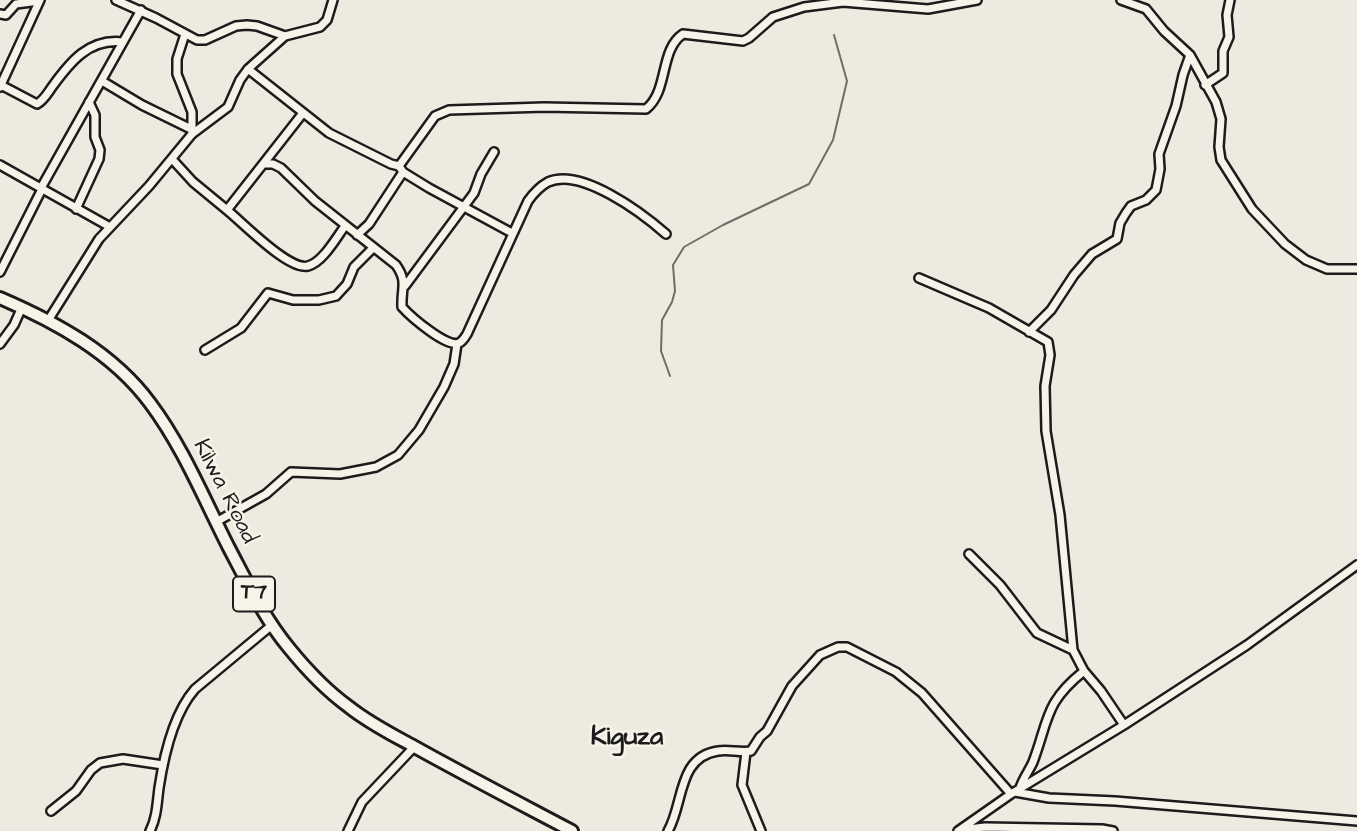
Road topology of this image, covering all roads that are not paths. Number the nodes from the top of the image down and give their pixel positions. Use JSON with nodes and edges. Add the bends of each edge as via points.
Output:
{"nodes":[{"id":1,"x":116,"y":0,"type":"edge"},
{"id":2,"x":333,"y":0,"type":"edge"},
{"id":3,"x":977,"y":0,"type":"edge"},
{"id":4,"x":1121,"y":0,"type":"edge"},
{"id":5,"x":1230,"y":0,"type":"edge"},
{"id":6,"x":40,"y":1,"type":"edge"},
{"id":7,"x":141,"y":10,"type":"junction"},
{"id":8,"x":0,"y":14,"type":"edge"},
{"id":9,"x":185,"y":34,"type":"junction"},
{"id":10,"x":285,"y":36,"type":"junction"},
{"id":11,"x":123,"y":42,"type":"junction"},
{"id":12,"x":1190,"y":55,"type":"junction"},
{"id":13,"x":248,"y":69,"type":"junction"},
{"id":14,"x":102,"y":81,"type":"junction"},
{"id":15,"x":1205,"y":85,"type":"junction"},
{"id":16,"x":1,"y":86,"type":"edge"},
{"id":17,"x":89,"y":102,"type":"junction"},
{"id":18,"x":303,"y":113,"type":"junction"},
{"id":19,"x":192,"y":132,"type":"junction"},
{"id":20,"x":494,"y":152,"type":"dead end"},
{"id":21,"x":172,"y":159,"type":"junction"},
{"id":22,"x":264,"y":164,"type":"junction"},
{"id":23,"x":0,"y":165,"type":"edge"},
{"id":24,"x":401,"y":169,"type":"junction"},
{"id":25,"x":42,"y":189,"type":"junction"},
{"id":26,"x":463,"y":205,"type":"junction"},
{"id":27,"x":76,"y":209,"type":"junction"},
{"id":28,"x":227,"y":210,"type":"junction"},
{"id":29,"x":345,"y":226,"type":"junction"},
{"id":30,"x":110,"y":228,"type":"junction"},
{"id":31,"x":512,"y":233,"type":"junction"},
{"id":32,"x":666,"y":234,"type":"dead end"},
{"id":33,"x":357,"y":235,"type":"junction"},
{"id":34,"x":373,"y":248,"type":"junction"},
{"id":35,"x":1357,"y":269,"type":"edge"},
{"id":36,"x":0,"y":272,"type":"edge"},
{"id":37,"x":919,"y":278,"type":"dead end"},
{"id":38,"x":404,"y":286,"type":"junction"},
{"id":39,"x":0,"y":298,"type":"edge"},
{"id":40,"x":22,"y":307,"type":"junction"},
{"id":41,"x":48,"y":319,"type":"junction"},
{"id":42,"x":1029,"y":332,"type":"junction"},
{"id":43,"x":0,"y":344,"type":"edge"},
{"id":44,"x":457,"y":344,"type":"junction"},
{"id":45,"x":205,"y":350,"type":"dead end"},
{"id":46,"x":216,"y":522,"type":"junction"},
{"id":47,"x":969,"y":554,"type":"dead end"},
{"id":48,"x":1357,"y":565,"type":"edge"},
{"id":49,"x":272,"y":625,"type":"junction"},
{"id":50,"x":1073,"y":650,"type":"junction"},
{"id":51,"x":1084,"y":671,"type":"junction"},
{"id":52,"x":1124,"y":725,"type":"junction"},
{"id":53,"x":414,"y":747,"type":"junction"},
{"id":54,"x":746,"y":752,"type":"junction"},
{"id":55,"x":163,"y":765,"type":"junction"},
{"id":56,"x":1015,"y":792,"type":"junction"},
{"id":57,"x":51,"y":811,"type":"dead end"},
{"id":58,"x":1357,"y":821,"type":"edge"},
{"id":59,"x":551,"y":826,"type":"edge"},
{"id":60,"x":959,"y":830,"type":"edge"},
{"id":61,"x":150,"y":831,"type":"edge"},
{"id":62,"x":348,"y":831,"type":"edge"},
{"id":63,"x":572,"y":831,"type":"edge"},
{"id":64,"x":668,"y":831,"type":"edge"},
{"id":65,"x":761,"y":831,"type":"edge"},
{"id":66,"x":1113,"y":831,"type":"edge"}],
"edges":[{"from":1,"to":7,"type":"street"},
{"from":2,"to":10,"type":"street","via":[[320,27]]},
{"from":3,"to":24,"type":"street","via":[[928,9],[843,2],[804,7],[773,17],[743,41],[682,33],[673,43],[656,96],[646,109],[449,110],[435,116]]},
{"from":4,"to":12,"type":"street","via":[[1146,9]]},
{"from":5,"to":15,"type":"street","via":[[1223,73]]},
{"from":6,"to":8,"type":"street","via":[[20,2],[6,15]]},
{"from":6,"to":16,"type":"street"},
{"from":7,"to":9,"type":"street"},
{"from":7,"to":11,"type":"street"},
{"from":9,"to":10,"type":"street","via":[[205,40],[247,26]]},
{"from":9,"to":19,"type":"street","via":[[177,74],[192,112]]},
{"from":10,"to":13,"type":"street"},
{"from":11,"to":14,"type":"street"},
{"from":11,"to":16,"type":"street","via":[[85,49],[37,104]]},
{"from":12,"to":15,"type":"street"},
{"from":12,"to":42,"type":"street","via":[[1159,154],[1156,190],[1131,206],[1122,218],[1117,239],[1092,254]]},
{"from":13,"to":18,"type":"street"},
{"from":13,"to":19,"type":"street","via":[[228,107]]},
{"from":14,"to":17,"type":"street"},
{"from":14,"to":19,"type":"street"},
{"from":15,"to":35,"type":"street","via":[[1221,119],[1221,160],[1252,209],[1306,260],[1327,268]]},
{"from":17,"to":25,"type":"street"},
{"from":17,"to":27,"type":"street","via":[[95,115],[99,159]]},
{"from":18,"to":22,"type":"street"},
{"from":18,"to":24,"type":"street","via":[[336,137]]},
{"from":19,"to":21,"type":"street"},
{"from":20,"to":26,"type":"street"},
{"from":21,"to":28,"type":"street"},
{"from":21,"to":30,"type":"street"},
{"from":22,"to":28,"type":"street"},
{"from":22,"to":29,"type":"street","via":[[281,168]]},
{"from":23,"to":25,"type":"street"},
{"from":24,"to":26,"type":"street"},
{"from":24,"to":33,"type":"street","via":[[369,225]]},
{"from":25,"to":27,"type":"street"},
{"from":25,"to":36,"type":"street"},
{"from":26,"to":31,"type":"street"},
{"from":26,"to":38,"type":"street"},
{"from":27,"to":30,"type":"street"},
{"from":28,"to":29,"type":"street","via":[[288,261],[302,266],[316,261]]},
{"from":29,"to":33,"type":"street"},
{"from":30,"to":41,"type":"street","via":[[92,248]]},
{"from":31,"to":32,"type":"street","via":[[535,191],[549,181],[565,180],[620,200]]},
{"from":31,"to":44,"type":"street","via":[[467,334]]},
{"from":33,"to":34,"type":"street"},
{"from":34,"to":38,"type":"street","via":[[396,265]]},
{"from":34,"to":45,"type":"street","via":[[336,296],[293,300],[268,293],[241,328]]},
{"from":37,"to":42,"type":"street","via":[[989,308]]},
{"from":38,"to":44,"type":"street","via":[[402,307],[407,313]]},
{"from":39,"to":40,"type":"highway","name":"Kilwa Road","number":"T7"},
{"from":40,"to":41,"type":"highway","name":"Kilwa Road","number":"T7"},
{"from":40,"to":43,"type":"street"},
{"from":41,"to":46,"type":"highway","name":"Kilwa Road","number":"T7","via":[[105,357],[150,404],[183,455]]},
{"from":42,"to":50,"type":"street","via":[[1050,347],[1046,431],[1060,515]]},
{"from":44,"to":46,"type":"street","via":[[444,387],[398,455],[376,467],[340,474],[292,472],[266,494]]},
{"from":46,"to":49,"type":"highway","name":"Kilwa Road","number":"T7"},
{"from":47,"to":50,"type":"street","via":[[1037,633]]},
{"from":48,"to":52,"type":"street","via":[[1247,645]]},
{"from":49,"to":53,"type":"highway","name":"Kilwa Road","number":"T7","via":[[347,706]]},
{"from":49,"to":55,"type":"street","via":[[186,700]]},
{"from":50,"to":51,"type":"street"},
{"from":51,"to":52,"type":"street"},
{"from":51,"to":56,"type":"street","via":[[1049,710],[1033,762]]},
{"from":52,"to":56,"type":"street"},
{"from":53,"to":59,"type":"highway","name":"Kilwa Road","number":"T7"},
{"from":53,"to":62,"type":"street","via":[[362,802]]},
{"from":54,"to":56,"type":"street","via":[[767,731],[792,686],[820,655],[847,647],[896,671],[932,702]]},
{"from":54,"to":64,"type":"street","via":[[715,751],[690,767]]},
{"from":54,"to":65,"type":"street","via":[[743,786]]},
{"from":55,"to":57,"type":"street","via":[[123,759],[100,763]]},
{"from":55,"to":61,"type":"street"},
{"from":56,"to":58,"type":"street"},
{"from":56,"to":60,"type":"street"},
{"from":59,"to":63,"type":"highway","name":"Kilwa Road","number":"T7"},
{"from":60,"to":66,"type":"street"}]}
